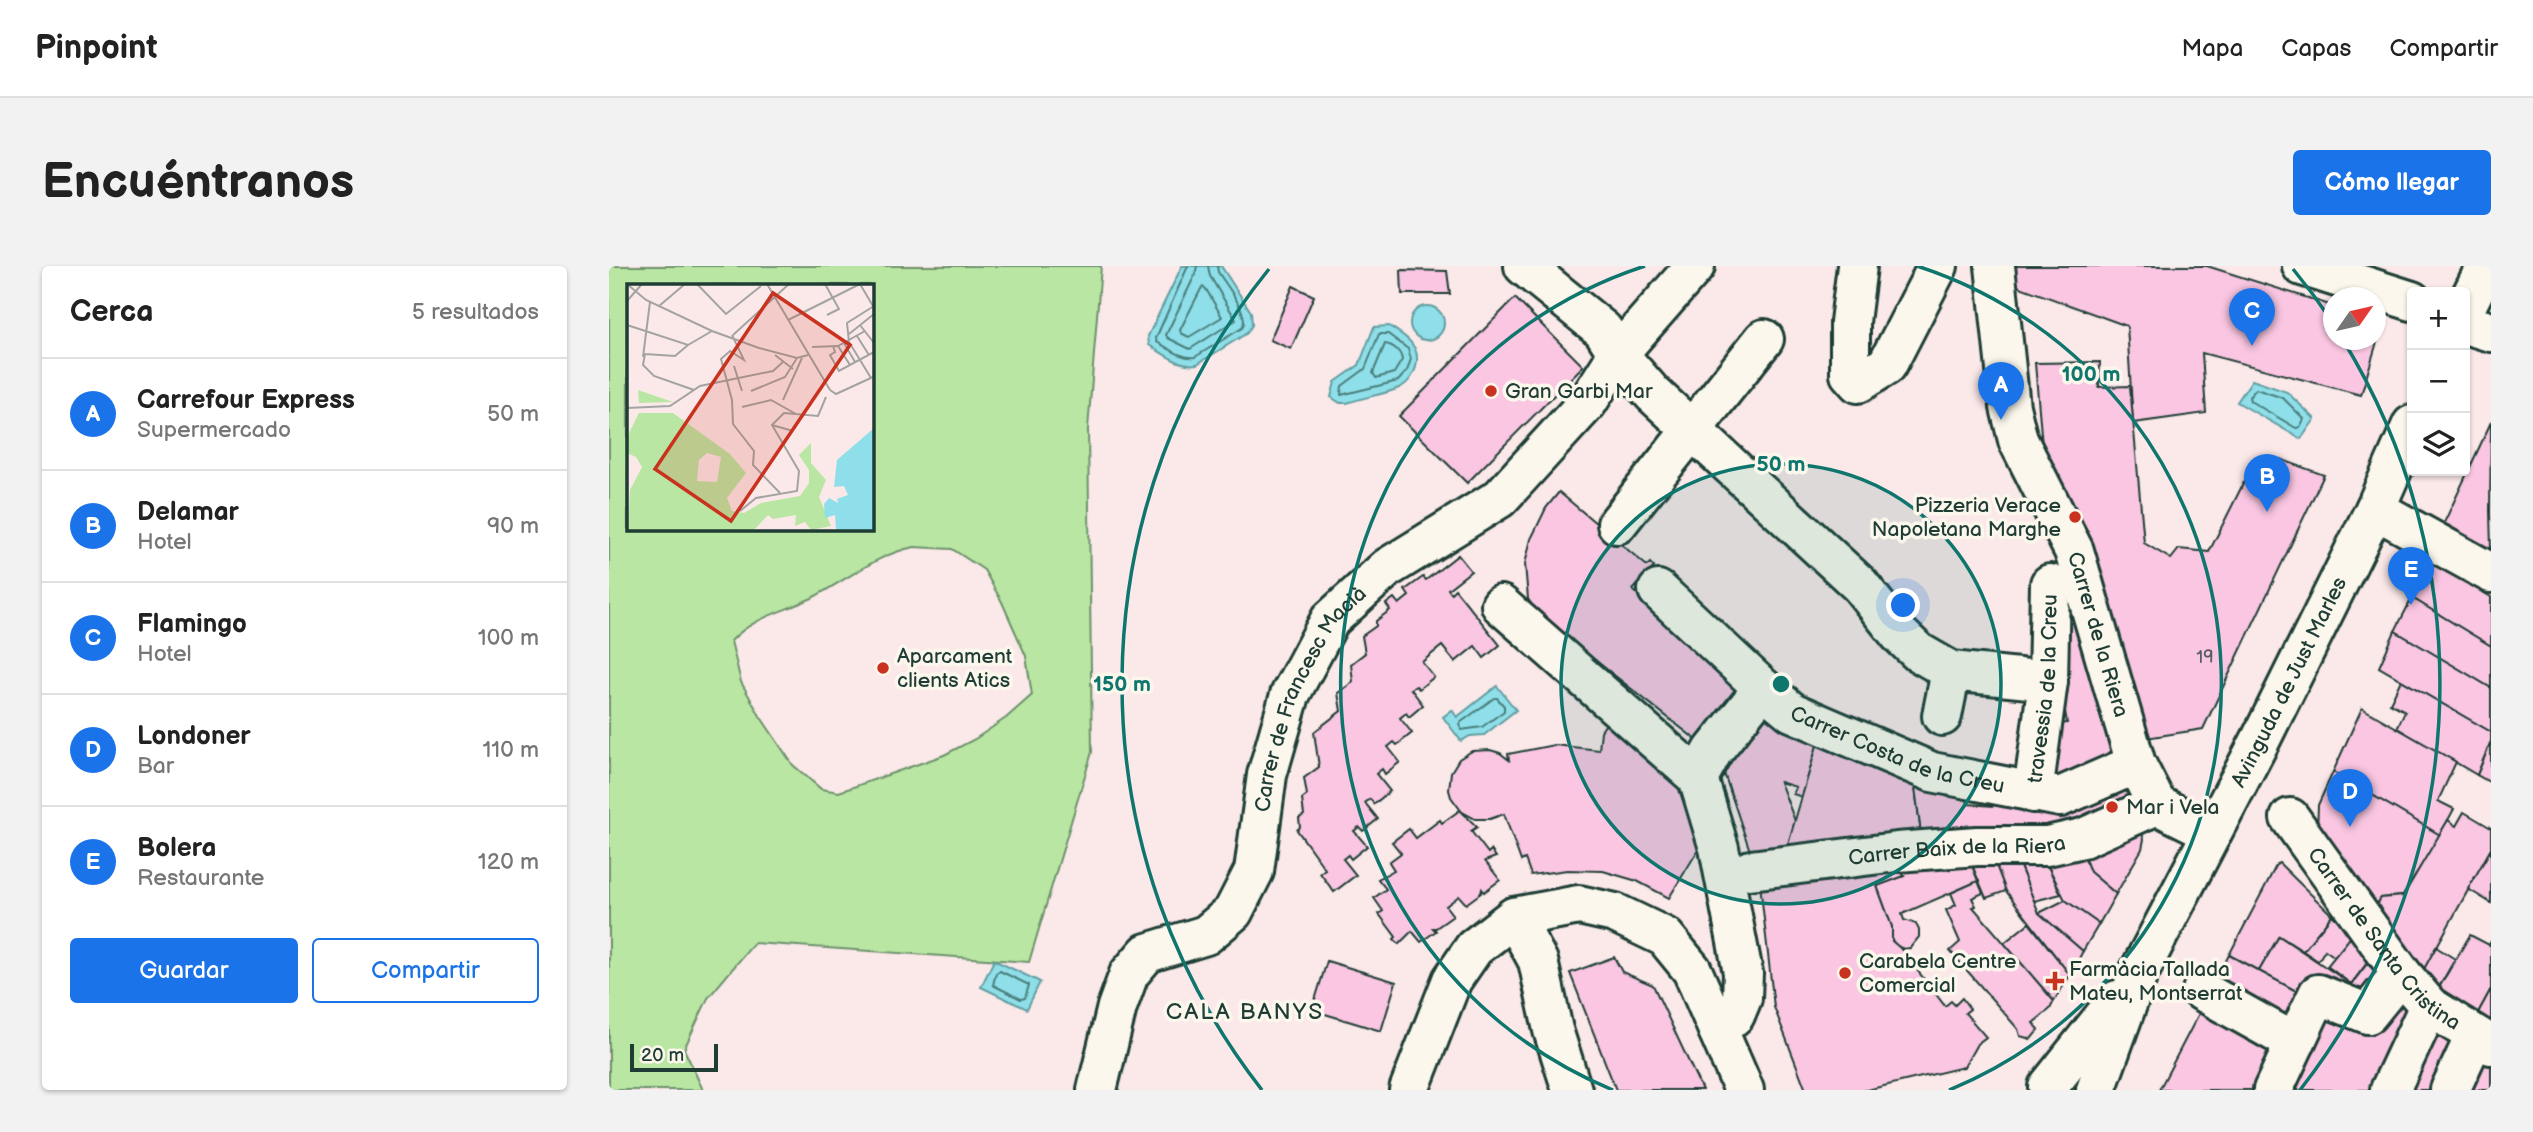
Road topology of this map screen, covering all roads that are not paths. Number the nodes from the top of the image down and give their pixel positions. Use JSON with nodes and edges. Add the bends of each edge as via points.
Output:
{"nodes":[{"id":1,"x":1524,"y":266,"type":"edge"},
{"id":2,"x":1695,"y":266,"type":"edge"},
{"id":3,"x":1857,"y":266,"type":"edge"},
{"id":4,"x":1938,"y":266,"type":"edge"},
{"id":5,"x":1995,"y":266,"type":"edge"},
{"id":6,"x":2302,"y":266,"type":"edge"},
{"id":7,"x":2486,"y":266,"type":"edge"},
{"id":8,"x":2407,"y":299,"type":"edge"},
{"id":9,"x":2470,"y":299,"type":"edge"},
{"id":10,"x":2470,"y":325,"type":"edge"},
{"id":11,"x":2491,"y":331,"type":"edge"},
{"id":12,"x":1764,"y":340,"type":"dead end"},
{"id":13,"x":1618,"y":354,"type":"junction"},
{"id":14,"x":1693,"y":431,"type":"junction"},
{"id":15,"x":2407,"y":436,"type":"edge"},
{"id":16,"x":2375,"y":509,"type":"junction"},
{"id":17,"x":1617,"y":524,"type":"dead end"},
{"id":18,"x":2491,"y":573,"type":"edge"},
{"id":19,"x":2050,"y":584,"type":"dead end"},
{"id":20,"x":1658,"y":590,"type":"dead end"},
{"id":21,"x":1501,"y":605,"type":"dead end"},
{"id":22,"x":1951,"y":671,"type":"junction"},
{"id":23,"x":2048,"y":681,"type":"junction"},
{"id":24,"x":1763,"y":688,"type":"junction"},
{"id":25,"x":2136,"y":764,"type":"junction"},
{"id":26,"x":1932,"y":772,"type":"junction"},
{"id":27,"x":1698,"y":778,"type":"junction"},
{"id":28,"x":2033,"y":793,"type":"junction"},
{"id":29,"x":2157,"y":805,"type":"junction"},
{"id":30,"x":2290,"y":818,"type":"dead end"},
{"id":31,"x":2212,"y":832,"type":"junction"},
{"id":32,"x":1750,"y":870,"type":"dead end"},
{"id":33,"x":1514,"y":917,"type":"junction"},
{"id":34,"x":2401,"y":973,"type":"junction"},
{"id":35,"x":2138,"y":974,"type":"junction"},
{"id":36,"x":2202,"y":992,"type":"dead end"},
{"id":37,"x":2429,"y":1006,"type":"junction"},
{"id":38,"x":1718,"y":1030,"type":"junction"},
{"id":39,"x":2483,"y":1041,"type":"edge"},
{"id":40,"x":2295,"y":1043,"type":"junction"},
{"id":41,"x":2057,"y":1089,"type":"edge"},
{"id":42,"x":1097,"y":1090,"type":"edge"},
{"id":43,"x":1409,"y":1090,"type":"edge"},
{"id":44,"x":1571,"y":1090,"type":"edge"},
{"id":45,"x":1744,"y":1090,"type":"edge"},
{"id":46,"x":2096,"y":1090,"type":"edge"},
{"id":47,"x":2273,"y":1090,"type":"edge"},
{"id":48,"x":2390,"y":1090,"type":"edge"},
{"id":49,"x":2450,"y":1090,"type":"edge"}],
"edges":[{"from":1,"to":13,"type":"street","via":[[1603,330]]},
{"from":2,"to":13,"type":"street","name":"Carrer de Francesc Macià"},
{"from":3,"to":4,"type":"street","via":[[1850,374],[1858,383],[1887,365]]},
{"from":5,"to":25,"type":"street","name":"Carrer de la Riera","via":[[2010,407],[2018,440],[2074,551]]},
{"from":6,"to":8,"type":"street"},
{"from":7,"to":9,"type":"street"},
{"from":10,"to":11,"type":"street"},
{"from":12,"to":14,"type":"street"},
{"from":13,"to":14,"type":"street"},
{"from":13,"to":42,"type":"street","name":"Carrer de Francesc Macià","via":[[1587,403],[1500,498],[1387,568],[1330,620],[1290,695],[1267,775],[1254,871],[1233,912],[1206,935],[1147,953],[1129,974]]},
{"from":14,"to":17,"type":"street"},
{"from":14,"to":22,"type":"street","via":[[1860,585],[1918,652]]},
{"from":15,"to":16,"type":"street","name":"Avinguda de Just Marles"},
{"from":16,"to":18,"type":"street"},
{"from":16,"to":31,"type":"street","name":"Avinguda de Just Marles"},
{"from":19,"to":23,"type":"street","name":"travessia de la Creu"},
{"from":20,"to":24,"type":"street","name":"Carrer Costa de la Creu"},
{"from":21,"to":27,"type":"street"},
{"from":22,"to":23,"type":"street"},
{"from":22,"to":26,"type":"street"},
{"from":23,"to":28,"type":"street","name":"travessia de la Creu"},
{"from":24,"to":26,"type":"street","name":"Carrer Costa de la Creu","via":[[1792,712]]},
{"from":24,"to":27,"type":"street","via":[[1713,751]]},
{"from":25,"to":28,"type":"street","name":"Carrer Costa de la Creu","via":[[2060,797]]},
{"from":25,"to":29,"type":"street","name":"Carrer de la Riera"},
{"from":26,"to":28,"type":"street","name":"Carrer Costa de la Creu"},
{"from":27,"to":38,"type":"street","via":[[1719,848],[1743,973],[1742,998],[1735,1015]]},
{"from":29,"to":31,"type":"street"},
{"from":29,"to":32,"type":"street","name":"Carrer Baix de la Riera","via":[[2083,838],[2047,846],[1897,852]]},
{"from":30,"to":34,"type":"street","name":"Carrer de Santa Cristina"},
{"from":31,"to":35,"type":"street","name":"Avinguda de Just Marles"},
{"from":33,"to":38,"type":"street","via":[[1579,905],[1615,913],[1665,937],[1692,970]]},
{"from":33,"to":43,"type":"street","via":[[1474,948],[1452,980]]},
{"from":33,"to":44,"type":"street","via":[[1538,961]]},
{"from":34,"to":37,"type":"street","name":"Carrer de Santa Cristina"},
{"from":34,"to":40,"type":"street","via":[[2368,1014],[2318,994]]},
{"from":35,"to":41,"type":"street","name":"Avinguda de Just Marles"},
{"from":35,"to":46,"type":"street","name":"Avinguda de Just Marles"},
{"from":36,"to":40,"type":"street"},
{"from":37,"to":39,"type":"street","name":"Carrer de Santa Cristina"},
{"from":37,"to":48,"type":"street"},
{"from":38,"to":45,"type":"street"},
{"from":39,"to":49,"type":"street"},
{"from":40,"to":47,"type":"street"}]}
